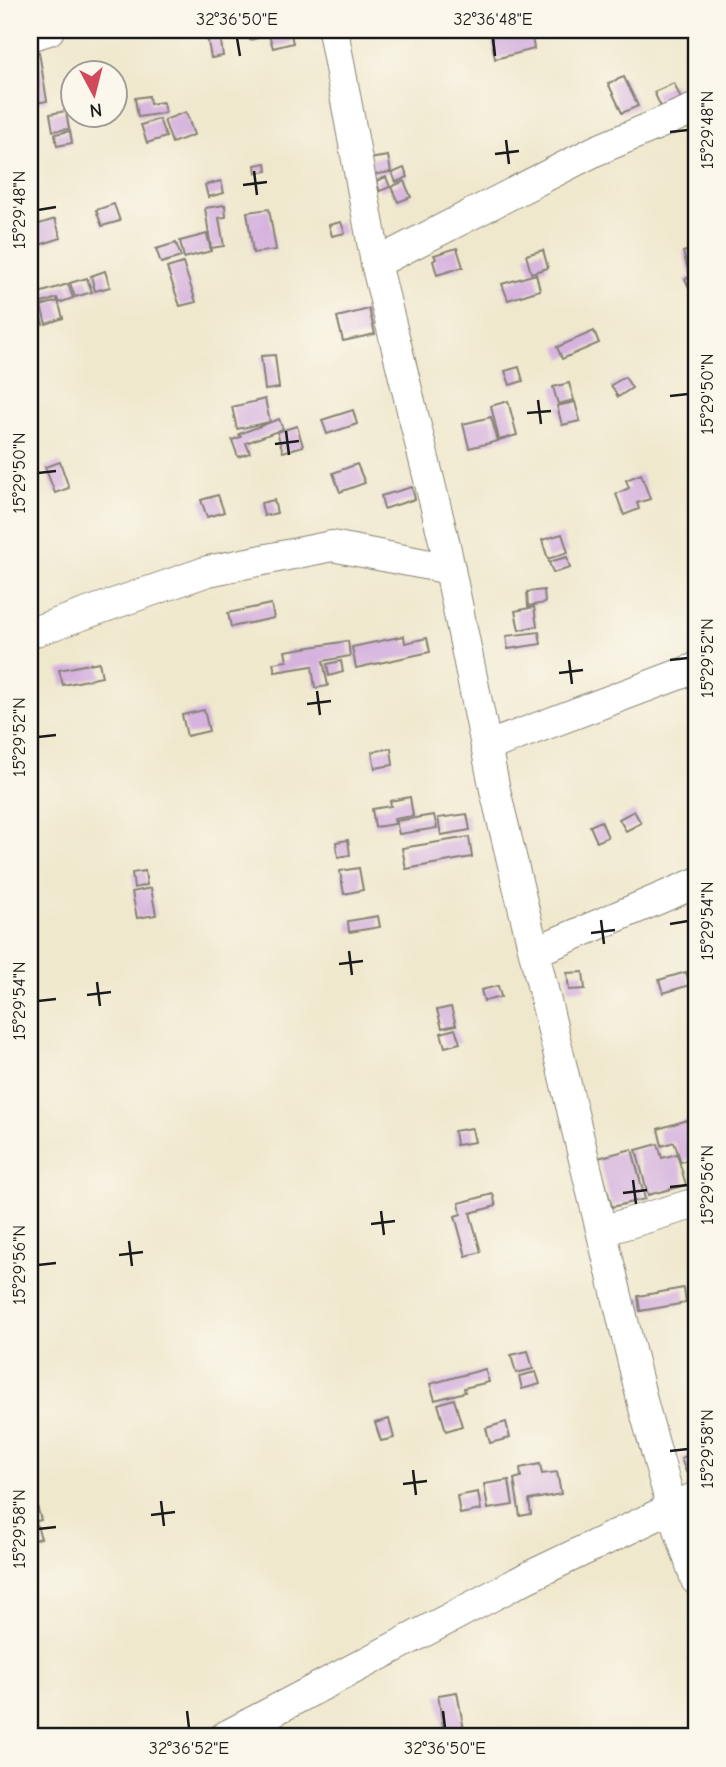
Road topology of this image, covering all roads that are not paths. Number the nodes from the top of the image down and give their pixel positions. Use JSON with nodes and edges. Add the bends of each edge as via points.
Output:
{"nodes":[{"id":1,"x":49,"y":30,"type":"edge"},
{"id":2,"x":333,"y":30,"type":"edge"},
{"id":3,"x":30,"y":36,"type":"edge"},
{"id":4,"x":696,"y":108,"type":"edge"},
{"id":5,"x":376,"y":263,"type":"junction"},
{"id":6,"x":450,"y":569,"type":"junction"},
{"id":7,"x":30,"y":634,"type":"edge"},
{"id":8,"x":696,"y":668,"type":"edge"},
{"id":9,"x":486,"y":747,"type":"junction"},
{"id":10,"x":696,"y":883,"type":"edge"},
{"id":11,"x":534,"y":951,"type":"junction"},
{"id":12,"x":696,"y":1203,"type":"edge"},
{"id":13,"x":601,"y":1231,"type":"junction"},
{"id":14,"x":684,"y":1502,"type":"edge"},
{"id":15,"x":696,"y":1580,"type":"edge"},
{"id":16,"x":224,"y":1737,"type":"edge"}],
"edges":[{"from":1,"to":3,"type":"street"},
{"from":2,"to":5,"type":"street"},
{"from":4,"to":5,"type":"street","via":[[595,151]]},
{"from":5,"to":6,"type":"street"},
{"from":6,"to":7,"type":"street","via":[[332,545],[208,571]]},
{"from":6,"to":9,"type":"street"},
{"from":8,"to":9,"type":"street"},
{"from":9,"to":11,"type":"street"},
{"from":10,"to":11,"type":"street"},
{"from":11,"to":13,"type":"street"},
{"from":12,"to":13,"type":"street"},
{"from":13,"to":14,"type":"street","via":[[644,1408]]},
{"from":14,"to":15,"type":"street"},
{"from":14,"to":16,"type":"street","via":[[526,1578]]}]}
